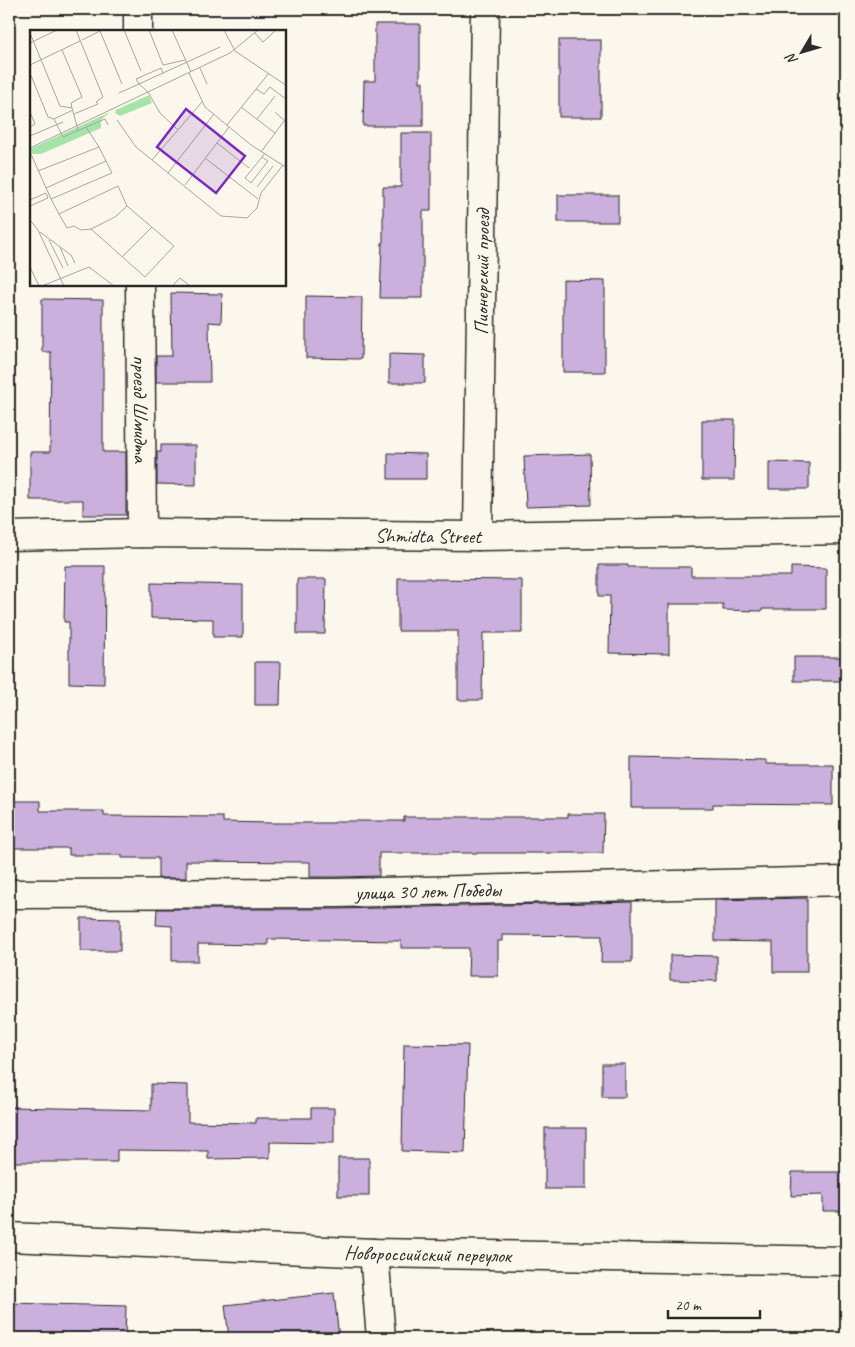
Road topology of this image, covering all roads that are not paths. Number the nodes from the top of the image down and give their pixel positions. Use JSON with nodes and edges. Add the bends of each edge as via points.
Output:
{"nodes":[{"id":1,"x":138,"y":9,"type":"edge"},
{"id":2,"x":485,"y":9,"type":"edge"},
{"id":3,"x":138,"y":30,"type":"edge"},
{"id":4,"x":140,"y":286,"type":"edge"},
{"id":5,"x":846,"y":530,"type":"edge"},
{"id":6,"x":142,"y":533,"type":"junction"},
{"id":7,"x":9,"y":536,"type":"edge"},
{"id":8,"x":478,"y":536,"type":"junction"},
{"id":9,"x":846,"y":881,"type":"edge"},
{"id":10,"x":9,"y":894,"type":"edge"},
{"id":11,"x":9,"y":1237,"type":"edge"},
{"id":12,"x":374,"y":1253,"type":"junction"},
{"id":13,"x":846,"y":1261,"type":"edge"},
{"id":14,"x":380,"y":1338,"type":"edge"}],
"edges":[{"from":1,"to":3,"type":"street"},
{"from":2,"to":8,"type":"street","name":"Пионерский проезд"},
{"from":4,"to":6,"type":"street","name":"проезд Шмидта"},
{"from":5,"to":8,"type":"street","name":"Shmidta Street"},
{"from":6,"to":7,"type":"street","name":"Shmidta Street"},
{"from":6,"to":8,"type":"street","name":"Shmidta Street"},
{"from":9,"to":10,"type":"street","name":"улица 30 лет Победы","via":[[338,893]]},
{"from":11,"to":12,"type":"street","name":"Новороссийский переулок"},
{"from":12,"to":13,"type":"street","name":"Новороссийский переулок"},
{"from":12,"to":14,"type":"street"}]}
